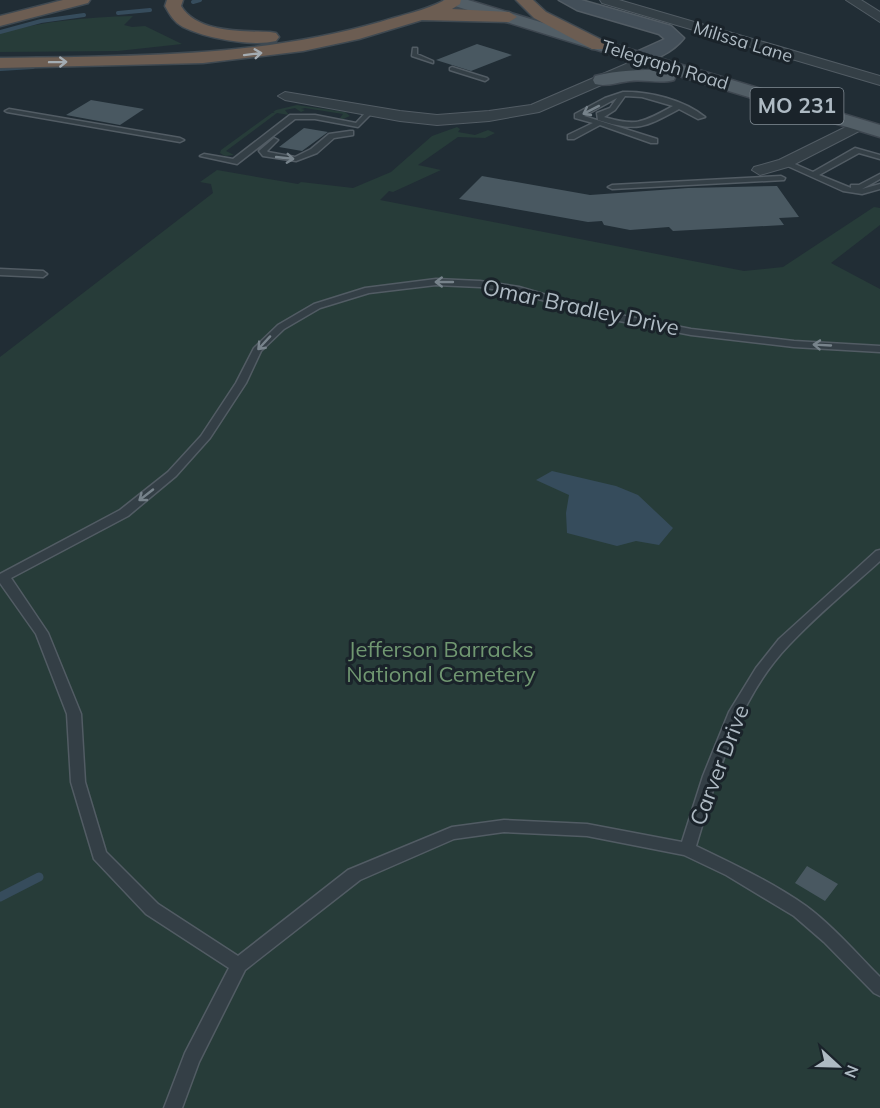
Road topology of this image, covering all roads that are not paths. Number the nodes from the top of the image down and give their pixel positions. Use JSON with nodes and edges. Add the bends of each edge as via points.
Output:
{"nodes":[{"id":1,"x":38,"y":0,"type":"edge"},
{"id":2,"x":82,"y":0,"type":"edge"},
{"id":3,"x":175,"y":0,"type":"edge"},
{"id":4,"x":452,"y":0,"type":"edge"},
{"id":5,"x":524,"y":0,"type":"edge"},
{"id":6,"x":567,"y":0,"type":"edge"},
{"id":7,"x":606,"y":0,"type":"edge"},
{"id":8,"x":852,"y":0,"type":"edge"},
{"id":9,"x":386,"y":7,"type":"dead end"},
{"id":10,"x":0,"y":9,"type":"edge"},
{"id":11,"x":509,"y":17,"type":"junction"},
{"id":12,"x":880,"y":18,"type":"edge"},
{"id":13,"x":404,"y":20,"type":"junction"},
{"id":14,"x":0,"y":21,"type":"edge"},
{"id":15,"x":565,"y":34,"type":"junction"},
{"id":16,"x":598,"y":45,"type":"junction"},
{"id":17,"x":415,"y":49,"type":"dead end"},
{"id":18,"x":640,"y":57,"type":"junction"},
{"id":19,"x":431,"y":62,"type":"dead end"},
{"id":20,"x":0,"y":63,"type":"edge"},
{"id":21,"x":452,"y":69,"type":"dead end"},
{"id":22,"x":595,"y":76,"type":"junction"},
{"id":23,"x":485,"y":79,"type":"dead end"},
{"id":24,"x":715,"y":80,"type":"junction"},
{"id":25,"x":880,"y":81,"type":"edge"},
{"id":26,"x":624,"y":93,"type":"junction"},
{"id":27,"x":285,"y":96,"type":"dead end"},
{"id":28,"x":682,"y":107,"type":"junction"},
{"id":29,"x":9,"y":111,"type":"dead end"},
{"id":30,"x":370,"y":111,"type":"junction"},
{"id":31,"x":306,"y":116,"type":"junction"},
{"id":32,"x":701,"y":117,"type":"dead end"},
{"id":33,"x":599,"y":123,"type":"junction"},
{"id":34,"x":860,"y":125,"type":"junction"},
{"id":35,"x":880,"y":131,"type":"edge"},
{"id":36,"x":350,"y":133,"type":"dead end"},
{"id":37,"x":634,"y":135,"type":"junction"},
{"id":38,"x":571,"y":137,"type":"dead end"},
{"id":39,"x":180,"y":140,"type":"dead end"},
{"id":40,"x":654,"y":141,"type":"dead end"},
{"id":41,"x":204,"y":156,"type":"dead end"},
{"id":42,"x":880,"y":157,"type":"edge"},
{"id":43,"x":783,"y":170,"type":"junction"},
{"id":44,"x":760,"y":171,"type":"dead end"},
{"id":45,"x":813,"y":175,"type":"junction"},
{"id":46,"x":880,"y":176,"type":"edge"},
{"id":47,"x":822,"y":179,"type":"junction"},
{"id":48,"x":880,"y":186,"type":"edge"},
{"id":49,"x":612,"y":187,"type":"dead end"},
{"id":50,"x":0,"y":272,"type":"edge"},
{"id":51,"x":42,"y":274,"type":"dead end"},
{"id":52,"x":880,"y":349,"type":"edge"},
{"id":53,"x":880,"y":554,"type":"edge"},
{"id":54,"x":2,"y":579,"type":"edge"},
{"id":55,"x":687,"y":849,"type":"junction"},
{"id":56,"x":240,"y":965,"type":"junction"},
{"id":57,"x":880,"y":988,"type":"edge"},
{"id":58,"x":173,"y":1108,"type":"edge"}],
"edges":[{"from":1,"to":10,"type":"highway"},
{"from":2,"to":14,"type":"highway"},
{"from":3,"to":9,"type":"highway","via":[[176,14],[193,25],[265,37],[341,29],[375,17]]},
{"from":4,"to":11,"type":"main road","name":"Telegraph Road","number":"MO 231"},
{"from":4,"to":13,"type":"highway"},
{"from":5,"to":16,"type":"highway","via":[[540,15]]},
{"from":6,"to":18,"type":"street","via":[[665,30],[675,38],[669,45]]},
{"from":7,"to":25,"type":"street","name":"Milissa Lane"},
{"from":8,"to":12,"type":"street"},
{"from":11,"to":13,"type":"highway","via":[[449,14]]},
{"from":11,"to":15,"type":"main road","name":"Telegraph Road","number":"MO 231"},
{"from":20,"to":13,"type":"highway","one_way":true,"via":[[135,62],[242,55],[341,39]]},
{"from":15,"to":16,"type":"main road","name":"Telegraph Road","number":"MO 231"},
{"from":15,"to":22,"type":"main road","via":[[589,58]]},
{"from":16,"to":18,"type":"main road","name":"Telegraph Road","number":"MO 231"},
{"from":17,"to":19,"type":"lane","via":[[414,55]]},
{"from":18,"to":22,"type":"street","via":[[631,67]]},
{"from":18,"to":24,"type":"main road","name":"Telegraph Road","number":"MO 231"},
{"from":21,"to":23,"type":"lane"},
{"from":22,"to":24,"type":"main road","via":[[647,74]]},
{"from":22,"to":30,"type":"street","via":[[534,110],[437,120]]},
{"from":24,"to":34,"type":"main road","name":"Telegraph Road","number":"MO 231"},
{"from":26,"to":28,"type":"lane"},
{"from":26,"to":28,"type":"lane","via":[[614,109],[600,115],[601,118],[639,127]]},
{"from":26,"to":33,"type":"lane","one_way":true,"via":[[578,116]]},
{"from":27,"to":30,"type":"street"},
{"from":28,"to":32,"type":"lane"},
{"from":28,"to":37,"type":"lane"},
{"from":29,"to":39,"type":"lane"},
{"from":30,"to":31,"type":"lane","via":[[358,124]]},
{"from":31,"to":36,"type":"lane","one_way":true,"via":[[263,151],[296,159],[314,152],[332,136]]},
{"from":31,"to":41,"type":"lane","via":[[293,117],[234,162]]},
{"from":33,"to":37,"type":"lane"},
{"from":33,"to":38,"type":"lane"},
{"from":34,"to":35,"type":"main road","name":"Telegraph Road","number":"MO 231"},
{"from":34,"to":43,"type":"street"},
{"from":37,"to":40,"type":"lane"},
{"from":42,"to":45,"type":"lane","via":[[858,150]]},
{"from":43,"to":44,"type":"street"},
{"from":43,"to":45,"type":"lane"},
{"from":43,"to":49,"type":"lane"},
{"from":45,"to":47,"type":"lane"},
{"from":46,"to":47,"type":"lane","via":[[861,187]]},
{"from":47,"to":48,"type":"lane","via":[[849,192],[872,191]]},
{"from":50,"to":51,"type":"lane"},
{"from":52,"to":54,"type":"lane","name":"Omar Bradley Drive","one_way":true,"via":[[691,332],[480,284],[425,283],[368,290],[317,306],[281,327],[256,350],[241,383],[205,438],[172,474],[124,513]]},
{"from":53,"to":55,"type":"lane","name":"Carver Drive","via":[[784,642],[761,671],[736,712]]},
{"from":54,"to":56,"type":"lane","via":[[42,633],[74,714],[78,782],[99,855],[153,909]]},
{"from":55,"to":56,"type":"lane","via":[[587,830],[504,826],[452,833],[354,875]]},
{"from":55,"to":57,"type":"lane","via":[[731,870],[800,912]]},
{"from":56,"to":58,"type":"lane","via":[[191,1059]]}]}
